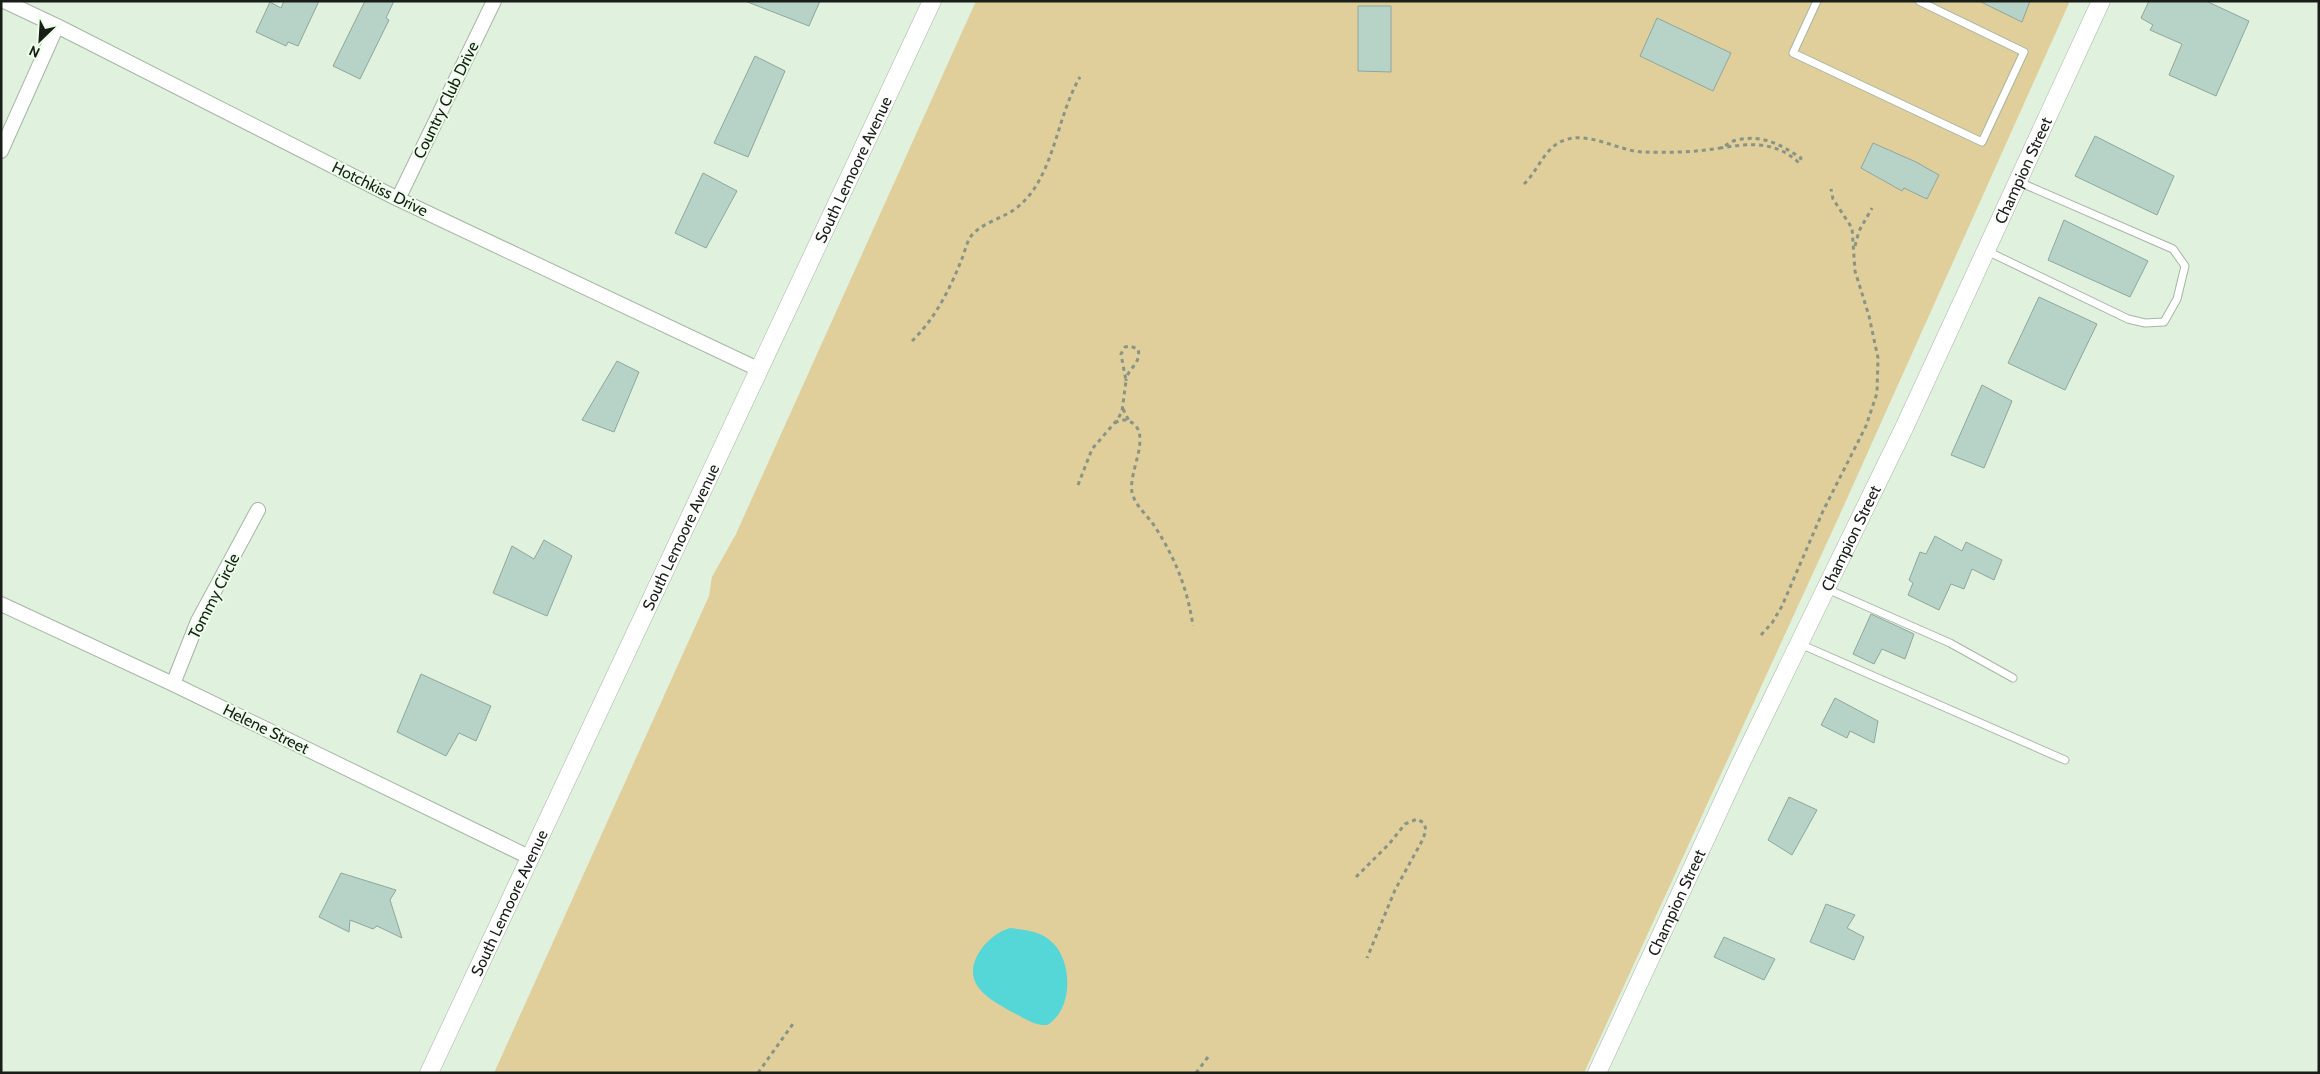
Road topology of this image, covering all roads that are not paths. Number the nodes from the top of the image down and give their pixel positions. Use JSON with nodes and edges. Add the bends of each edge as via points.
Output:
{"nodes":[{"id":1,"x":4,"y":1,"type":"edge"},
{"id":2,"x":494,"y":1,"type":"edge"},
{"id":3,"x":932,"y":1,"type":"edge"},
{"id":4,"x":1817,"y":1,"type":"edge"},
{"id":5,"x":1919,"y":1,"type":"edge"},
{"id":6,"x":2101,"y":1,"type":"edge"},
{"id":7,"x":57,"y":26,"type":"junction"},
{"id":8,"x":1,"y":151,"type":"edge"},
{"id":9,"x":2018,"y":182,"type":"junction"},
{"id":10,"x":398,"y":199,"type":"junction"},
{"id":11,"x":1987,"y":250,"type":"junction"},
{"id":12,"x":760,"y":370,"type":"junction"},
{"id":13,"x":258,"y":510,"type":"dead end"},
{"id":14,"x":1827,"y":589,"type":"junction"},
{"id":15,"x":1,"y":604,"type":"edge"},
{"id":16,"x":1800,"y":644,"type":"junction"},
{"id":17,"x":2013,"y":678,"type":"dead end"},
{"id":18,"x":173,"y":684,"type":"junction"},
{"id":19,"x":2065,"y":760,"type":"dead end"},
{"id":20,"x":529,"y":857,"type":"junction"},
{"id":21,"x":429,"y":1073,"type":"edge"},
{"id":22,"x":1597,"y":1073,"type":"edge"}],
"edges":[{"from":1,"to":7,"type":"street","name":"Hotchkiss Drive"},
{"from":2,"to":10,"type":"street","name":"Country Club Drive"},
{"from":3,"to":12,"type":"street","name":"South Lemoore Avenue"},
{"from":4,"to":5,"type":"lane","via":[[1794,53],[1982,142],[2024,52]]},
{"from":6,"to":9,"type":"street","name":"Champion Street"},
{"from":7,"to":8,"type":"street"},
{"from":7,"to":10,"type":"street","name":"Hotchkiss Drive"},
{"from":9,"to":11,"type":"street","name":"Champion Street"},
{"from":9,"to":11,"type":"lane","via":[[2173,249],[2185,266],[2177,299],[2164,322],[2145,323],[2128,319]]},
{"from":10,"to":12,"type":"street","name":"Hotchkiss Drive"},
{"from":11,"to":14,"type":"street","name":"Champion Street"},
{"from":12,"to":20,"type":"street","name":"South Lemoore Avenue"},
{"from":13,"to":18,"type":"street","name":"Tommy Circle","via":[[198,621]]},
{"from":14,"to":16,"type":"street","name":"Champion Street"},
{"from":14,"to":17,"type":"lane","via":[[1950,644]]},
{"from":15,"to":18,"type":"street","name":"Helene Street"},
{"from":16,"to":19,"type":"lane"},
{"from":16,"to":22,"type":"street","name":"Champion Street","via":[[1739,767]]},
{"from":18,"to":20,"type":"street","name":"Helene Street"},
{"from":20,"to":21,"type":"street","name":"South Lemoore Avenue"}]}
